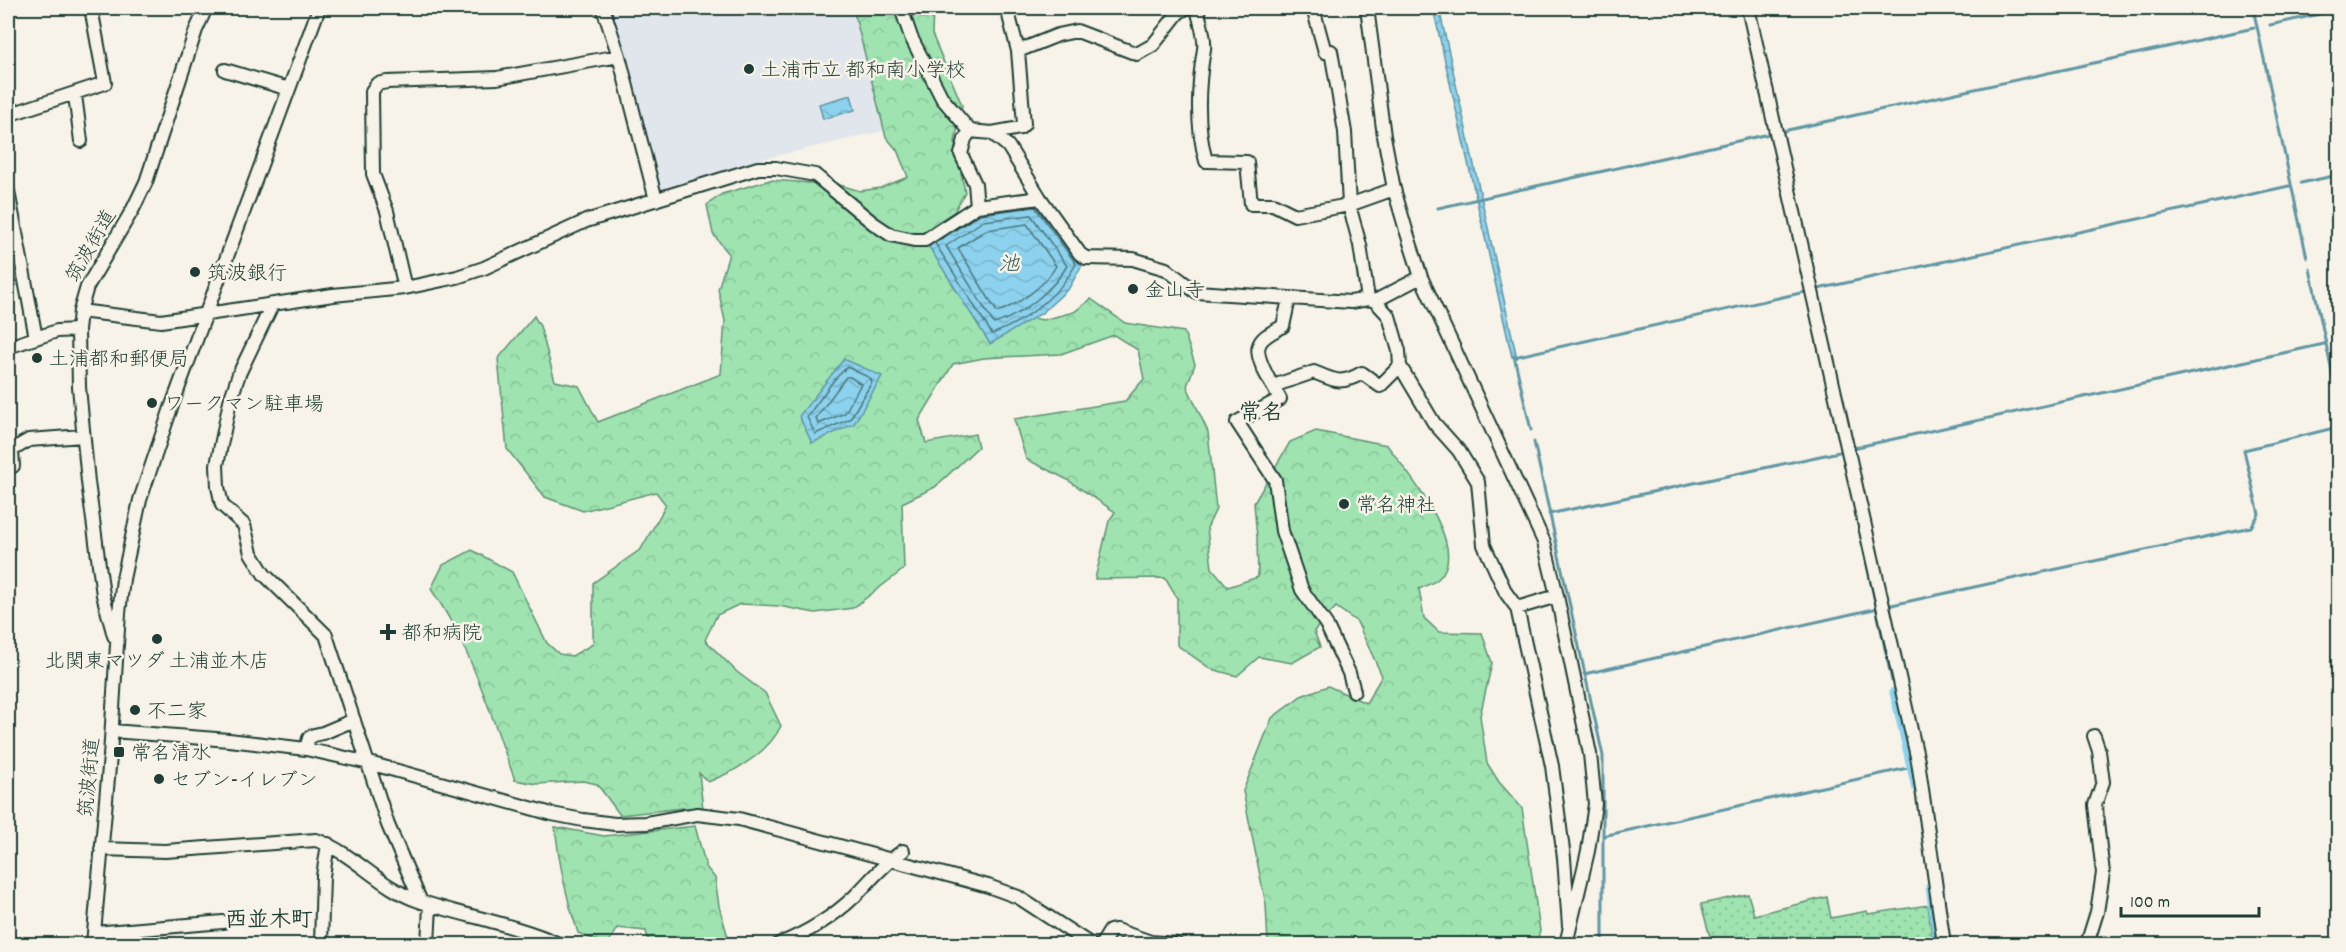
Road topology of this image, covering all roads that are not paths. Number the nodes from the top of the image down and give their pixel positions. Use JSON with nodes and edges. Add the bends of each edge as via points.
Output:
{"nodes":[{"id":1,"x":92,"y":8,"type":"edge"},
{"id":2,"x":206,"y":8,"type":"edge"},
{"id":3,"x":319,"y":8,"type":"edge"},
{"id":4,"x":603,"y":8,"type":"edge"},
{"id":5,"x":901,"y":8,"type":"edge"},
{"id":6,"x":1007,"y":8,"type":"edge"},
{"id":7,"x":1186,"y":8,"type":"edge"},
{"id":8,"x":1197,"y":8,"type":"edge"},
{"id":9,"x":1313,"y":8,"type":"edge"},
{"id":10,"x":1367,"y":8,"type":"edge"},
{"id":11,"x":1748,"y":8,"type":"edge"},
{"id":12,"x":1018,"y":51,"type":"junction"},
{"id":13,"x":619,"y":56,"type":"junction"},
{"id":14,"x":225,"y":70,"type":"dead end"},
{"id":15,"x":289,"y":89,"type":"junction"},
{"id":16,"x":75,"y":95,"type":"junction"},
{"id":17,"x":8,"y":115,"type":"edge"},
{"id":18,"x":970,"y":131,"type":"junction"},
{"id":19,"x":992,"y":133,"type":"junction"},
{"id":20,"x":81,"y":141,"type":"dead end"},
{"id":21,"x":1394,"y":189,"type":"junction"},
{"id":22,"x":8,"y":191,"type":"edge"},
{"id":23,"x":1040,"y":198,"type":"junction"},
{"id":24,"x":656,"y":200,"type":"junction"},
{"id":25,"x":1349,"y":205,"type":"junction"},
{"id":26,"x":977,"y":206,"type":"junction"},
{"id":27,"x":12,"y":233,"type":"edge"},
{"id":28,"x":1421,"y":277,"type":"junction"},
{"id":29,"x":405,"y":288,"type":"junction"},
{"id":30,"x":1289,"y":299,"type":"junction"},
{"id":31,"x":1372,"y":300,"type":"junction"},
{"id":32,"x":272,"y":305,"type":"junction"},
{"id":33,"x":80,"y":311,"type":"junction"},
{"id":34,"x":206,"y":314,"type":"junction"},
{"id":35,"x":78,"y":330,"type":"junction"},
{"id":36,"x":36,"y":338,"type":"junction"},
{"id":37,"x":8,"y":347,"type":"edge"},
{"id":38,"x":1400,"y":366,"type":"junction"},
{"id":39,"x":1273,"y":386,"type":"junction"},
{"id":40,"x":83,"y":436,"type":"junction"},
{"id":41,"x":13,"y":466,"type":"dead end"},
{"id":42,"x":101,"y":577,"type":"junction"},
{"id":43,"x":123,"y":579,"type":"junction"},
{"id":44,"x":1557,"y":596,"type":"junction"},
{"id":45,"x":106,"y":606,"type":"junction"},
{"id":46,"x":1517,"y":608,"type":"junction"},
{"id":47,"x":119,"y":613,"type":"junction"},
{"id":48,"x":116,"y":640,"type":"junction"},
{"id":49,"x":1354,"y":691,"type":"dead end"},
{"id":50,"x":354,"y":720,"type":"junction"},
{"id":51,"x":112,"y":731,"type":"junction"},
{"id":52,"x":2094,"y":736,"type":"dead end"},
{"id":53,"x":306,"y":749,"type":"junction"},
{"id":54,"x":369,"y":763,"type":"junction"},
{"id":55,"x":328,"y":844,"type":"junction"},
{"id":56,"x":101,"y":849,"type":"junction"},
{"id":57,"x":903,"y":850,"type":"dead end"},
{"id":58,"x":890,"y":859,"type":"junction"},
{"id":59,"x":425,"y":904,"type":"junction"},
{"id":60,"x":223,"y":922,"type":"dead end"},
{"id":61,"x":1569,"y":926,"type":"junction"},
{"id":62,"x":94,"y":939,"type":"edge"},
{"id":63,"x":321,"y":945,"type":"edge"},
{"id":64,"x":428,"y":945,"type":"edge"},
{"id":65,"x":559,"y":945,"type":"edge"},
{"id":66,"x":779,"y":945,"type":"edge"},
{"id":67,"x":1090,"y":945,"type":"edge"},
{"id":68,"x":1102,"y":945,"type":"edge"},
{"id":69,"x":1176,"y":945,"type":"edge"},
{"id":70,"x":1566,"y":945,"type":"edge"},
{"id":71,"x":1944,"y":945,"type":"edge"},
{"id":72,"x":2087,"y":945,"type":"edge"}],
"edges":[{"from":1,"to":16,"type":"street","via":[[105,83]]},
{"from":2,"to":33,"type":"street","name":"筑波街道","via":[[146,182],[87,287]]},
{"from":3,"to":15,"type":"street","name":"筑波街道"},
{"from":4,"to":13,"type":"street"},
{"from":5,"to":18,"type":"street","via":[[942,98]]},
{"from":6,"to":12,"type":"street"},
{"from":7,"to":12,"type":"street","via":[[1153,45],[1137,54],[1077,31]]},
{"from":8,"to":25,"type":"street","via":[[1205,48],[1200,91],[1201,145],[1206,161],[1247,162],[1251,204],[1273,204],[1295,215]]},
{"from":9,"to":25,"type":"street","via":[[1325,52],[1331,51],[1345,132]]},
{"from":10,"to":21,"type":"street"},
{"from":11,"to":71,"type":"street","via":[[1918,761]]},
{"from":12,"to":19,"type":"street","via":[[1024,124]]},
{"from":13,"to":24,"type":"street"},
{"from":13,"to":29,"type":"street","via":[[497,78],[377,84],[372,90],[373,174],[387,211]]},
{"from":14,"to":15,"type":"street"},
{"from":15,"to":34,"type":"street","name":"筑波街道"},
{"from":16,"to":17,"type":"street"},
{"from":16,"to":20,"type":"street"},
{"from":18,"to":19,"type":"street"},
{"from":18,"to":26,"type":"street","via":[[961,154],[975,184]]},
{"from":19,"to":23,"type":"street","via":[[1008,146]]},
{"from":21,"to":25,"type":"street"},
{"from":21,"to":28,"type":"street"},
{"from":22,"to":27,"type":"street"},
{"from":23,"to":26,"type":"street"},
{"from":23,"to":30,"type":"street","via":[[1086,258],[1133,259],[1166,269],[1196,292]]},
{"from":24,"to":26,"type":"street","via":[[758,168],[776,168],[815,175],[891,235],[914,240],[925,240]]},
{"from":24,"to":29,"type":"street","via":[[585,221],[484,268]]},
{"from":25,"to":31,"type":"street"},
{"from":27,"to":36,"type":"street"},
{"from":28,"to":31,"type":"street"},
{"from":28,"to":44,"type":"street","via":[[1544,542]]},
{"from":29,"to":32,"type":"street"},
{"from":30,"to":31,"type":"street"},
{"from":30,"to":39,"type":"street","via":[[1283,326],[1259,344],[1257,355]]},
{"from":31,"to":38,"type":"street","via":[[1389,316]]},
{"from":32,"to":34,"type":"street"},
{"from":32,"to":50,"type":"street","via":[[238,374],[230,401],[217,465],[218,488],[222,505],[244,525],[251,553],[264,574],[326,635]]},
{"from":33,"to":34,"type":"street","via":[[161,321]]},
{"from":33,"to":35,"type":"street","name":"筑波街道"},
{"from":34,"to":43,"type":"street","name":"筑波街道","via":[[146,477]]},
{"from":35,"to":36,"type":"street"},
{"from":35,"to":40,"type":"street","name":"筑波街道"},
{"from":36,"to":37,"type":"street"},
{"from":38,"to":39,"type":"street","via":[[1380,386],[1362,373],[1345,382],[1314,372]]},
{"from":38,"to":46,"type":"street","via":[[1434,423],[1459,451],[1478,482],[1484,545]]},
{"from":39,"to":49,"type":"street","via":[[1280,399],[1237,422],[1275,480],[1282,531],[1302,590],[1326,624]]},
{"from":40,"to":41,"type":"street","via":[[29,440],[12,450]]},
{"from":40,"to":42,"type":"street","name":"筑波街道"},
{"from":42,"to":43,"type":"street"},
{"from":42,"to":45,"type":"street","name":"筑波街道"},
{"from":43,"to":47,"type":"street","name":"筑波街道"},
{"from":44,"to":46,"type":"street"},
{"from":44,"to":61,"type":"street","via":[[1590,754],[1595,804]]},
{"from":45,"to":47,"type":"street"},
{"from":45,"to":48,"type":"street","name":"筑波街道"},
{"from":46,"to":61,"type":"street","via":[[1552,766]]},
{"from":47,"to":48,"type":"street","name":"筑波街道"},
{"from":48,"to":51,"type":"street","name":"筑波街道"},
{"from":50,"to":53,"type":"street","via":[[309,738]]},
{"from":50,"to":54,"type":"street"},
{"from":51,"to":53,"type":"street"},
{"from":51,"to":56,"type":"street","name":"筑波街道"},
{"from":52,"to":72,"type":"street","via":[[2103,782],[2095,805],[2103,873]]},
{"from":53,"to":54,"type":"street"},
{"from":54,"to":58,"type":"street","via":[[583,820],[646,823],[697,814],[719,816]]},
{"from":54,"to":59,"type":"street","via":[[388,825]]},
{"from":55,"to":56,"type":"street","via":[[316,840],[165,851]]},
{"from":55,"to":59,"type":"street","via":[[389,886]]},
{"from":55,"to":63,"type":"street"},
{"from":56,"to":62,"type":"street","name":"筑波街道"},
{"from":57,"to":58,"type":"street"},
{"from":58,"to":66,"type":"street","via":[[825,919]]},
{"from":58,"to":67,"type":"street","via":[[1018,897]]},
{"from":59,"to":64,"type":"street"},
{"from":59,"to":65,"type":"street","via":[[519,928]]},
{"from":60,"to":62,"type":"street"},
{"from":61,"to":70,"type":"street"},
{"from":68,"to":69,"type":"street","via":[[1110,931],[1116,930],[1151,942]]}]}
